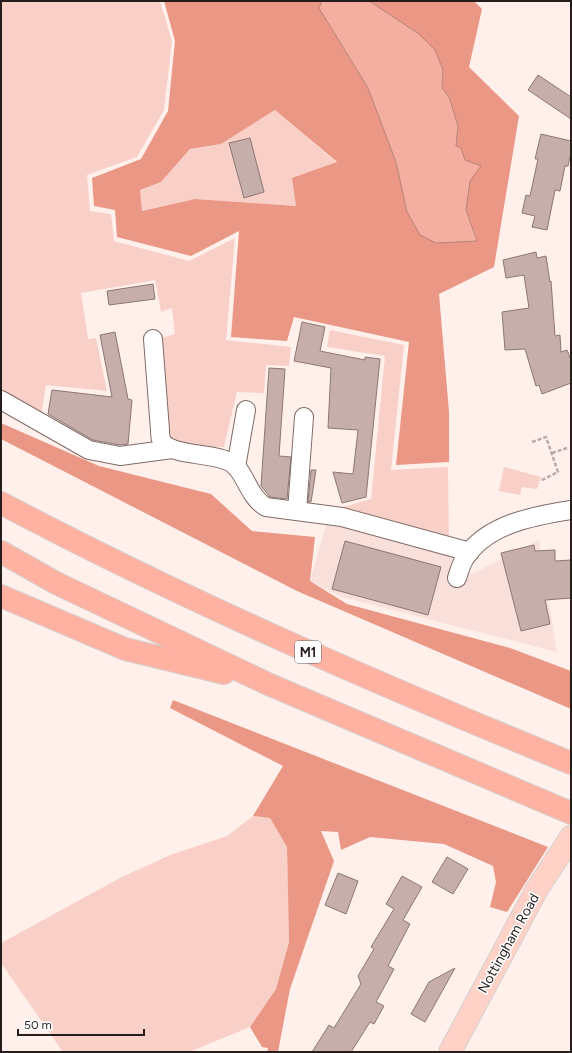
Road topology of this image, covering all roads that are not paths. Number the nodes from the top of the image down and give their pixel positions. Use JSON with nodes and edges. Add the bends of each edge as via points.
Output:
{"nodes":[{"id":1,"x":153,"y":339,"type":"dead end"},
{"id":2,"x":1,"y":400,"type":"edge"},
{"id":3,"x":246,"y":410,"type":"dead end"},
{"id":4,"x":304,"y":417,"type":"dead end"},
{"id":5,"x":172,"y":449,"type":"junction"},
{"id":6,"x":236,"y":468,"type":"junction"},
{"id":7,"x":1,"y":490,"type":"edge"},
{"id":8,"x":1,"y":503,"type":"edge"},
{"id":9,"x":571,"y":510,"type":"edge"},
{"id":10,"x":297,"y":511,"type":"junction"},
{"id":11,"x":50,"y":529,"type":"junction"},
{"id":12,"x":1,"y":552,"type":"edge"},
{"id":13,"x":470,"y":552,"type":"junction"},
{"id":14,"x":457,"y":578,"type":"dead end"},
{"id":15,"x":1,"y":596,"type":"edge"},
{"id":16,"x":268,"y":684,"type":"junction"},
{"id":17,"x":571,"y":763,"type":"edge"},
{"id":18,"x":565,"y":811,"type":"edge"},
{"id":19,"x":571,"y":837,"type":"edge"},
{"id":20,"x":450,"y":1052,"type":"edge"}],
"edges":[{"from":1,"to":5,"type":"lane","via":[[161,438],[164,444]]},
{"from":2,"to":5,"type":"lane","via":[[89,450],[120,456]]},
{"from":3,"to":6,"type":"lane"},
{"from":4,"to":10,"type":"lane"},
{"from":5,"to":6,"type":"lane","via":[[223,459],[232,462]]},
{"from":6,"to":10,"type":"lane","via":[[257,502],[266,507]]},
{"from":7,"to":11,"type":"highway","number":"M1"},
{"from":8,"to":11,"type":"highway","number":"M1"},
{"from":9,"to":13,"type":"lane","via":[[542,515],[493,531]]},
{"from":10,"to":13,"type":"lane","via":[[342,517]]},
{"from":11,"to":17,"type":"highway","number":"M1","via":[[333,663]]},
{"from":12,"to":16,"type":"highway","via":[[56,583]]},
{"from":13,"to":14,"type":"lane","via":[[464,559]]},
{"from":15,"to":16,"type":"highway","via":[[125,649]]},
{"from":16,"to":18,"type":"highway"},
{"from":19,"to":20,"type":"main road","name":"Nottingham Road","via":[[537,889]]}]}
